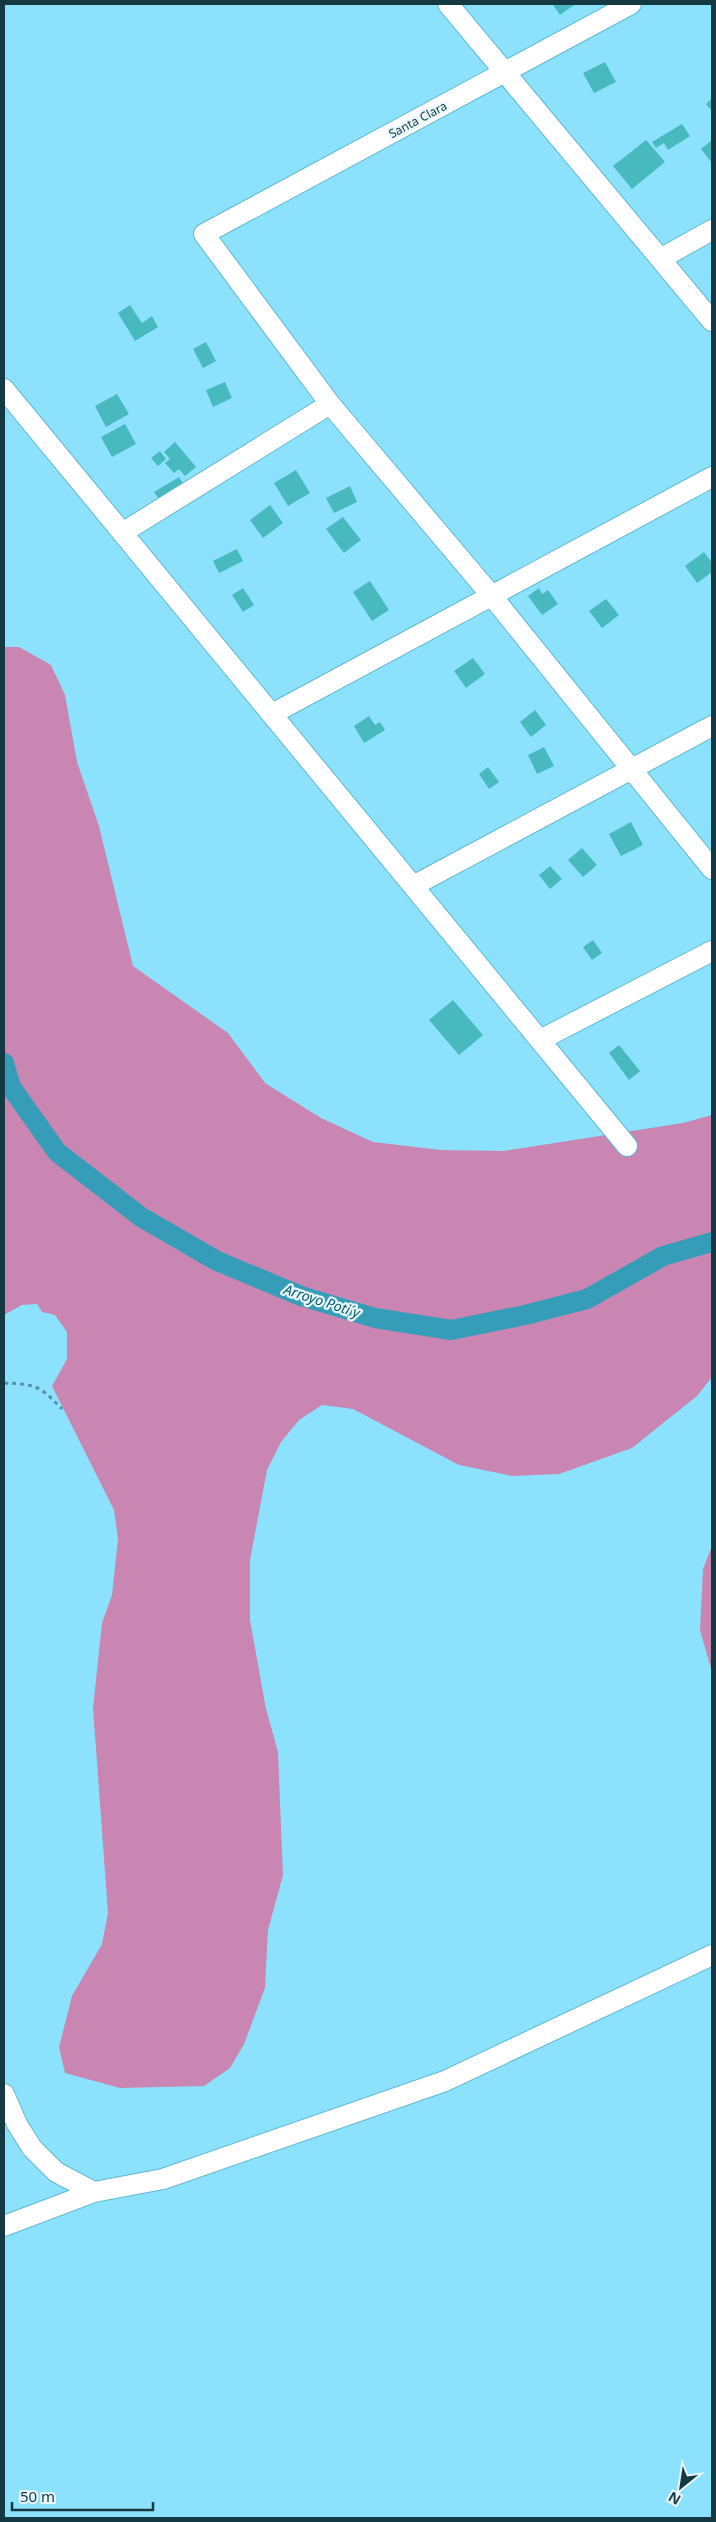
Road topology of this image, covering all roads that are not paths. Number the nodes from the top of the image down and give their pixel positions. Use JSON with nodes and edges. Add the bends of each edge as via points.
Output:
{"nodes":[{"id":1,"x":448,"y":4,"type":"edge"},
{"id":2,"x":631,"y":4,"type":"edge"},
{"id":3,"x":506,"y":72,"type":"junction"},
{"id":4,"x":712,"y":230,"type":"edge"},
{"id":5,"x":660,"y":259,"type":"junction"},
{"id":6,"x":712,"y":322,"type":"edge"},
{"id":7,"x":4,"y":389,"type":"edge"},
{"id":8,"x":330,"y":404,"type":"junction"},
{"id":9,"x":712,"y":477,"type":"edge"},
{"id":10,"x":122,"y":533,"type":"junction"},
{"id":11,"x":491,"y":595,"type":"junction"},
{"id":12,"x":272,"y":714,"type":"junction"},
{"id":13,"x":712,"y":726,"type":"edge"},
{"id":14,"x":633,"y":770,"type":"junction"},
{"id":15,"x":712,"y":869,"type":"edge"},
{"id":16,"x":413,"y":886,"type":"junction"},
{"id":17,"x":712,"y":951,"type":"edge"},
{"id":18,"x":540,"y":1040,"type":"junction"},
{"id":19,"x":627,"y":1146,"type":"dead end"},
{"id":20,"x":712,"y":1955,"type":"edge"},
{"id":21,"x":4,"y":2094,"type":"edge"},
{"id":22,"x":94,"y":2192,"type":"junction"},
{"id":23,"x":4,"y":2226,"type":"edge"}],
"edges":[{"from":1,"to":3,"type":"street"},
{"from":2,"to":3,"type":"street","name":"Santa Clara"},
{"from":3,"to":5,"type":"street"},
{"from":3,"to":8,"type":"street","name":"Santa Clara","via":[[204,234]]},
{"from":4,"to":5,"type":"street"},
{"from":5,"to":6,"type":"street"},
{"from":7,"to":10,"type":"street"},
{"from":8,"to":10,"type":"street"},
{"from":8,"to":11,"type":"street"},
{"from":9,"to":11,"type":"street"},
{"from":10,"to":12,"type":"street"},
{"from":11,"to":12,"type":"street"},
{"from":11,"to":14,"type":"street"},
{"from":12,"to":16,"type":"street"},
{"from":13,"to":14,"type":"street"},
{"from":14,"to":15,"type":"street"},
{"from":14,"to":16,"type":"street"},
{"from":16,"to":18,"type":"street"},
{"from":17,"to":18,"type":"street"},
{"from":18,"to":19,"type":"street"},
{"from":20,"to":22,"type":"street","via":[[444,2081],[163,2179]]},
{"from":21,"to":22,"type":"street","via":[[32,2148],[56,2172]]},
{"from":22,"to":23,"type":"street"}]}
